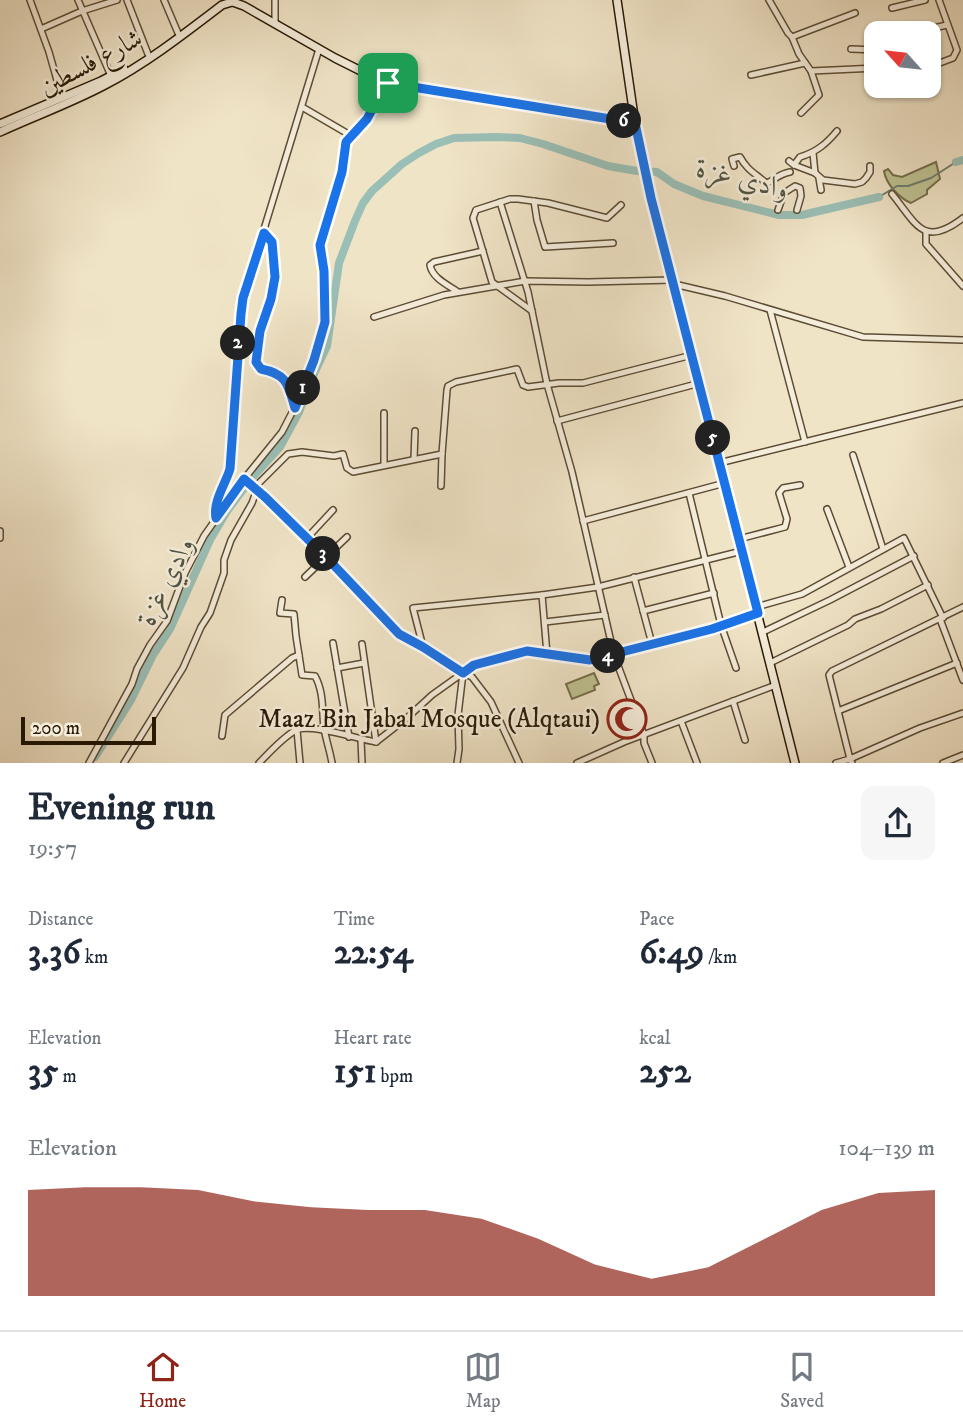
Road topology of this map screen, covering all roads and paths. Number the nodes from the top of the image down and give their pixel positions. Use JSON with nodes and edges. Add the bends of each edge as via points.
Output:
{"nodes":[{"id":1,"x":30,"y":0,"type":"edge"},
{"id":2,"x":78,"y":0,"type":"edge"},
{"id":3,"x":117,"y":0,"type":"edge"},
{"id":4,"x":127,"y":0,"type":"edge"},
{"id":5,"x":164,"y":0,"type":"edge"},
{"id":6,"x":275,"y":0,"type":"edge"},
{"id":7,"x":617,"y":0,"type":"edge"},
{"id":8,"x":769,"y":0,"type":"edge"},
{"id":9,"x":925,"y":0,"type":"edge"},
{"id":10,"x":939,"y":0,"type":"edge"},
{"id":11,"x":234,"y":1,"type":"edge"},
{"id":12,"x":892,"y":8,"type":"dead end"},
{"id":13,"x":82,"y":11,"type":"junction"},
{"id":14,"x":855,"y":13,"type":"dead end"},
{"id":15,"x":275,"y":23,"type":"junction"},
{"id":16,"x":947,"y":25,"type":"junction"},
{"id":17,"x":942,"y":26,"type":"edge"},
{"id":18,"x":41,"y":29,"type":"junction"},
{"id":19,"x":178,"y":33,"type":"junction"},
{"id":20,"x":792,"y":37,"type":"junction"},
{"id":21,"x":319,"y":48,"type":"junction"},
{"id":22,"x":851,"y":49,"type":"dead end"},
{"id":23,"x":864,"y":50,"type":"edge"},
{"id":24,"x":963,"y":53,"type":"edge"},
{"id":25,"x":148,"y":54,"type":"junction"},
{"id":26,"x":953,"y":58,"type":"junction"},
{"id":27,"x":942,"y":62,"type":"edge"},
{"id":28,"x":805,"y":63,"type":"junction"},
{"id":29,"x":864,"y":69,"type":"edge"},
{"id":30,"x":811,"y":71,"type":"junction"},
{"id":31,"x":751,"y":75,"type":"dead end"},
{"id":32,"x":111,"y":76,"type":"junction"},
{"id":33,"x":379,"y":80,"type":"junction"},
{"id":34,"x":62,"y":97,"type":"junction"},
{"id":35,"x":302,"y":107,"type":"junction"},
{"id":36,"x":801,"y":113,"type":"dead end"},
{"id":37,"x":635,"y":123,"type":"junction"},
{"id":38,"x":0,"y":124,"type":"edge"},
{"id":39,"x":837,"y":131,"type":"dead end"},
{"id":40,"x":0,"y":132,"type":"edge"},
{"id":41,"x":350,"y":135,"type":"dead end"},
{"id":42,"x":813,"y":153,"type":"junction"},
{"id":43,"x":792,"y":164,"type":"junction"},
{"id":44,"x":734,"y":166,"type":"dead end"},
{"id":45,"x":870,"y":166,"type":"dead end"},
{"id":46,"x":790,"y":172,"type":"junction"},
{"id":47,"x":817,"y":175,"type":"junction"},
{"id":48,"x":789,"y":189,"type":"junction"},
{"id":49,"x":821,"y":190,"type":"dead end"},
{"id":50,"x":892,"y":194,"type":"dead end"},
{"id":51,"x":651,"y":198,"type":"joint"},
{"id":52,"x":534,"y":201,"type":"junction"},
{"id":53,"x":500,"y":202,"type":"junction"},
{"id":54,"x":621,"y":205,"type":"dead end"},
{"id":55,"x":778,"y":210,"type":"dead end"},
{"id":56,"x":797,"y":210,"type":"dead end"},
{"id":57,"x":963,"y":218,"type":"edge"},
{"id":58,"x":926,"y":232,"type":"junction"},
{"id":59,"x":264,"y":233,"type":"junction"},
{"id":60,"x":613,"y":243,"type":"dead end"},
{"id":61,"x":483,"y":251,"type":"junction"},
{"id":62,"x":525,"y":281,"type":"junction"},
{"id":63,"x":674,"y":282,"type":"junction"},
{"id":64,"x":497,"y":286,"type":"junction"},
{"id":65,"x":963,"y":286,"type":"edge"},
{"id":66,"x":458,"y":292,"type":"junction"},
{"id":67,"x":770,"y":310,"type":"junction"},
{"id":68,"x":532,"y":311,"type":"junction"},
{"id":69,"x":374,"y":317,"type":"dead end"},
{"id":70,"x":963,"y":340,"type":"edge"},
{"id":71,"x":692,"y":355,"type":"junction"},
{"id":72,"x":699,"y":383,"type":"junction"},
{"id":73,"x":547,"y":384,"type":"junction"},
{"id":74,"x":963,"y":403,"type":"edge"},
{"id":75,"x":295,"y":408,"type":"junction"},
{"id":76,"x":384,"y":413,"type":"dead end"},
{"id":77,"x":557,"y":421,"type":"junction"},
{"id":78,"x":415,"y":431,"type":"dead end"},
{"id":79,"x":805,"y":442,"type":"junction"},
{"id":80,"x":442,"y":454,"type":"junction"},
{"id":81,"x":853,"y":455,"type":"dead end"},
{"id":82,"x":414,"y":459,"type":"junction"},
{"id":83,"x":719,"y":463,"type":"junction"},
{"id":84,"x":384,"y":465,"type":"junction"},
{"id":85,"x":725,"y":483,"type":"junction"},
{"id":86,"x":250,"y":484,"type":"junction"},
{"id":87,"x":800,"y":485,"type":"dead end"},
{"id":88,"x":441,"y":486,"type":"dead end"},
{"id":89,"x":689,"y":493,"type":"junction"},
{"id":90,"x":827,"y":509,"type":"dead end"},
{"id":91,"x":333,"y":510,"type":"dead end"},
{"id":92,"x":216,"y":518,"type":"junction"},
{"id":93,"x":583,"y":521,"type":"junction"},
{"id":94,"x":0,"y":531,"type":"edge"},
{"id":95,"x":347,"y":537,"type":"dead end"},
{"id":96,"x":0,"y":538,"type":"edge"},
{"id":97,"x":307,"y":538,"type":"junction"},
{"id":98,"x":739,"y":539,"type":"junction"},
{"id":99,"x":883,"y":549,"type":"junction"},
{"id":100,"x":742,"y":551,"type":"junction"},
{"id":101,"x":914,"y":556,"type":"junction"},
{"id":102,"x":327,"y":558,"type":"junction"},
{"id":103,"x":706,"y":561,"type":"junction"},
{"id":104,"x":849,"y":567,"type":"junction"},
{"id":105,"x":305,"y":577,"type":"dead end"},
{"id":106,"x":634,"y":577,"type":"junction"},
{"id":107,"x":928,"y":585,"type":"junction"},
{"id":108,"x":598,"y":587,"type":"junction"},
{"id":109,"x":714,"y":593,"type":"junction"},
{"id":110,"x":542,"y":595,"type":"junction"},
{"id":111,"x":282,"y":600,"type":"dead end"},
{"id":112,"x":963,"y":607,"type":"edge"},
{"id":113,"x":757,"y":610,"type":"junction"},
{"id":114,"x":643,"y":611,"type":"junction"},
{"id":115,"x":605,"y":615,"type":"junction"},
{"id":116,"x":941,"y":618,"type":"junction"},
{"id":117,"x":545,"y":622,"type":"junction"},
{"id":118,"x":721,"y":625,"type":"junction"},
{"id":119,"x":763,"y":632,"type":"junction"},
{"id":120,"x":333,"y":643,"type":"dead end"},
{"id":121,"x":362,"y":644,"type":"dead end"},
{"id":122,"x":652,"y":645,"type":"junction"},
{"id":123,"x":423,"y":647,"type":"junction"},
{"id":124,"x":547,"y":654,"type":"junction"},
{"id":125,"x":299,"y":655,"type":"junction"},
{"id":126,"x":614,"y":655,"type":"junction"},
{"id":127,"x":365,"y":663,"type":"junction"},
{"id":128,"x":771,"y":663,"type":"junction"},
{"id":129,"x":957,"y":663,"type":"junction"},
{"id":130,"x":337,"y":668,"type":"junction"},
{"id":131,"x":736,"y":668,"type":"dead end"},
{"id":132,"x":463,"y":673,"type":"junction"},
{"id":133,"x":963,"y":680,"type":"edge"},
{"id":134,"x":776,"y":685,"type":"junction"},
{"id":135,"x":733,"y":701,"type":"junction"},
{"id":136,"x":838,"y":711,"type":"junction"},
{"id":137,"x":963,"y":713,"type":"edge"},
{"id":138,"x":681,"y":721,"type":"junction"},
{"id":139,"x":297,"y":730,"type":"junction"},
{"id":140,"x":324,"y":731,"type":"junction"},
{"id":141,"x":644,"y":735,"type":"junction"},
{"id":142,"x":222,"y":736,"type":"dead end"},
{"id":143,"x":349,"y":737,"type":"junction"},
{"id":144,"x":361,"y":740,"type":"junction"},
{"id":145,"x":745,"y":740,"type":"dead end"},
{"id":146,"x":376,"y":742,"type":"junction"},
{"id":147,"x":963,"y":755,"type":"edge"},
{"id":148,"x":851,"y":761,"type":"edge"},
{"id":149,"x":956,"y":761,"type":"edge"},
{"id":150,"x":89,"y":763,"type":"edge"},
{"id":151,"x":124,"y":763,"type":"edge"},
{"id":152,"x":259,"y":763,"type":"edge"},
{"id":153,"x":300,"y":763,"type":"edge"},
{"id":154,"x":332,"y":763,"type":"edge"},
{"id":155,"x":362,"y":763,"type":"edge"},
{"id":156,"x":457,"y":763,"type":"edge"},
{"id":157,"x":519,"y":763,"type":"edge"},
{"id":158,"x":577,"y":763,"type":"edge"},
{"id":159,"x":652,"y":763,"type":"edge"},
{"id":160,"x":697,"y":763,"type":"edge"},
{"id":161,"x":795,"y":763,"type":"edge"},
{"id":162,"x":836,"y":763,"type":"edge"},
{"id":163,"x":943,"y":763,"type":"edge"}],
"edges":[{"from":1,"to":18,"type":"street"},
{"from":2,"to":13,"type":"street"},
{"from":3,"to":13,"type":"street"},
{"from":4,"to":25,"type":"street"},
{"from":5,"to":19,"type":"street"},
{"from":6,"to":15,"type":"street"},
{"from":7,"to":37,"type":"street"},
{"from":8,"to":20,"type":"street"},
{"from":9,"to":12,"type":"street"},
{"from":10,"to":16,"type":"street"},
{"from":11,"to":15,"type":"street"},
{"from":11,"to":19,"type":"street","name":"شارع فلسطين"},
{"from":11,"to":40,"type":"street","name":"شارع فلسطين","via":[[103,86]]},
{"from":13,"to":18,"type":"street"},
{"from":13,"to":32,"type":"street"},
{"from":14,"to":20,"type":"street"},
{"from":15,"to":21,"type":"street"},
{"from":16,"to":17,"type":"street"},
{"from":16,"to":26,"type":"street","via":[[957,50]]},
{"from":18,"to":34,"type":"street"},
{"from":19,"to":25,"type":"street","name":"شارع فلسطين"},
{"from":20,"to":28,"type":"street"},
{"from":21,"to":33,"type":"street"},
{"from":21,"to":35,"type":"street"},
{"from":22,"to":23,"type":"street"},
{"from":24,"to":26,"type":"street"},
{"from":25,"to":32,"type":"street","name":"شارع فلسطين"},
{"from":26,"to":27,"type":"street"},
{"from":28,"to":30,"type":"street"},
{"from":28,"to":31,"type":"street"},
{"from":29,"to":30,"type":"street"},
{"from":30,"to":36,"type":"street","via":[[819,95]]},
{"from":32,"to":34,"type":"street","name":"شارع فلسطين"},
{"from":33,"to":37,"type":"street"},
{"from":33,"to":75,"type":"street","via":[[375,104],[346,142],[320,245],[325,322]]},
{"from":34,"to":38,"type":"street","name":"شارع فلسطين"},
{"from":35,"to":41,"type":"street"},
{"from":35,"to":59,"type":"street"},
{"from":37,"to":51,"type":"street"},
{"from":39,"to":42,"type":"street"},
{"from":42,"to":43,"type":"street"},
{"from":42,"to":47,"type":"street"},
{"from":43,"to":46,"type":"street"},
{"from":43,"to":47,"type":"street"},
{"from":44,"to":46,"type":"street","via":[[732,159],[740,157],[766,183]]},
{"from":45,"to":47,"type":"street","via":[[866,178],[855,184]]},
{"from":46,"to":48,"type":"street"},
{"from":47,"to":49,"type":"street"},
{"from":48,"to":55,"type":"street"},
{"from":48,"to":56,"type":"street","via":[[800,188]]},
{"from":50,"to":58,"type":"street"},
{"from":51,"to":63,"type":"street"},
{"from":52,"to":53,"type":"street"},
{"from":52,"to":54,"type":"street","via":[[607,218]]},
{"from":52,"to":60,"type":"street","via":[[545,247]]},
{"from":53,"to":61,"type":"street","via":[[473,214]]},
{"from":53,"to":62,"type":"street"},
{"from":57,"to":58,"type":"street","via":[[947,228]]},
{"from":58,"to":65,"type":"street","via":[[926,244]]},
{"from":59,"to":75,"type":"street","via":[[272,242],[275,277],[256,362],[286,380]]},
{"from":59,"to":92,"type":"street","via":[[243,298],[230,469],[215,507]]},
{"from":61,"to":64,"type":"street"},
{"from":61,"to":66,"type":"street","via":[[430,265],[436,277]]},
{"from":62,"to":63,"type":"street"},
{"from":62,"to":64,"type":"street"},
{"from":62,"to":68,"type":"street"},
{"from":63,"to":67,"type":"street"},
{"from":63,"to":71,"type":"street"},
{"from":64,"to":66,"type":"street"},
{"from":64,"to":68,"type":"street"},
{"from":66,"to":69,"type":"street"},
{"from":67,"to":70,"type":"street","via":[[863,337]]},
{"from":67,"to":79,"type":"street"},
{"from":68,"to":73,"type":"street"},
{"from":71,"to":72,"type":"street"},
{"from":71,"to":73,"type":"street","via":[[583,383]]},
{"from":72,"to":77,"type":"street"},
{"from":72,"to":83,"type":"street"},
{"from":73,"to":77,"type":"street"},
{"from":73,"to":80,"type":"street","via":[[523,385],[517,369],[448,386]]},
{"from":74,"to":79,"type":"street"},
{"from":75,"to":86,"type":"street"},
{"from":76,"to":84,"type":"street"},
{"from":77,"to":93,"type":"street"},
{"from":78,"to":82,"type":"street"},
{"from":79,"to":83,"type":"street"},
{"from":80,"to":82,"type":"street"},
{"from":80,"to":88,"type":"street"},
{"from":81,"to":99,"type":"street"},
{"from":82,"to":84,"type":"street"},
{"from":83,"to":85,"type":"street"},
{"from":84,"to":86,"type":"street","via":[[353,472],[343,454],[302,452],[288,454]]},
{"from":85,"to":89,"type":"street"},
{"from":85,"to":98,"type":"street"},
{"from":86,"to":92,"type":"street"},
{"from":86,"to":97,"type":"street"},
{"from":86,"to":151,"type":"street","via":[[252,503],[231,540],[210,613],[183,668]]},
{"from":87,"to":98,"type":"street","via":[[779,493],[785,527]]},
{"from":89,"to":93,"type":"street"},
{"from":89,"to":103,"type":"street"},
{"from":90,"to":104,"type":"street"},
{"from":91,"to":97,"type":"street"},
{"from":92,"to":150,"type":"street","via":[[194,554],[167,621]]},
{"from":93,"to":108,"type":"street"},
{"from":94,"to":96,"type":"street"},
{"from":95,"to":102,"type":"street"},
{"from":97,"to":102,"type":"street"},
{"from":98,"to":100,"type":"street"},
{"from":99,"to":101,"type":"street","via":[[904,538]]},
{"from":99,"to":104,"type":"street"},
{"from":100,"to":103,"type":"street"},
{"from":100,"to":113,"type":"street"},
{"from":101,"to":107,"type":"street"},
{"from":101,"to":119,"type":"street"},
{"from":102,"to":105,"type":"street"},
{"from":102,"to":123,"type":"street","via":[[399,634]]},
{"from":103,"to":106,"type":"street"},
{"from":103,"to":109,"type":"street"},
{"from":104,"to":113,"type":"street","via":[[802,594]]},
{"from":106,"to":108,"type":"street"},
{"from":106,"to":114,"type":"street"},
{"from":107,"to":116,"type":"street"},
{"from":107,"to":128,"type":"street"},
{"from":108,"to":110,"type":"street"},
{"from":108,"to":115,"type":"street"},
{"from":109,"to":114,"type":"street"},
{"from":109,"to":118,"type":"street"},
{"from":110,"to":117,"type":"street"},
{"from":110,"to":123,"type":"street","via":[[413,608]]},
{"from":111,"to":125,"type":"street","via":[[280,613],[294,614]]},
{"from":112,"to":116,"type":"street"},
{"from":113,"to":118,"type":"street"},
{"from":113,"to":119,"type":"street"},
{"from":114,"to":122,"type":"street"},
{"from":115,"to":117,"type":"street"},
{"from":115,"to":126,"type":"street"},
{"from":116,"to":129,"type":"street"},
{"from":116,"to":136,"type":"street","via":[[832,671],[828,675]]},
{"from":117,"to":124,"type":"street"},
{"from":118,"to":122,"type":"street"},
{"from":118,"to":131,"type":"street"},
{"from":119,"to":128,"type":"street"},
{"from":120,"to":130,"type":"street"},
{"from":121,"to":127,"type":"street"},
{"from":122,"to":126,"type":"street"},
{"from":123,"to":132,"type":"street"},
{"from":124,"to":126,"type":"street","via":[[590,660]]},
{"from":124,"to":132,"type":"street","via":[[527,651],[474,665]]},
{"from":125,"to":140,"type":"street","via":[[302,674],[317,679]]},
{"from":125,"to":142,"type":"street","via":[[225,715]]},
{"from":126,"to":141,"type":"street"},
{"from":127,"to":130,"type":"street"},
{"from":127,"to":146,"type":"street"},
{"from":128,"to":134,"type":"street"},
{"from":129,"to":133,"type":"street"},
{"from":129,"to":136,"type":"street"},
{"from":130,"to":143,"type":"street"},
{"from":132,"to":146,"type":"street"},
{"from":132,"to":156,"type":"street"},
{"from":132,"to":157,"type":"street","via":[[472,677],[491,702]]},
{"from":134,"to":135,"type":"street"},
{"from":134,"to":161,"type":"street"},
{"from":135,"to":138,"type":"street"},
{"from":135,"to":145,"type":"street"},
{"from":136,"to":148,"type":"street"},
{"from":137,"to":148,"type":"street"},
{"from":138,"to":141,"type":"street"},
{"from":138,"to":160,"type":"street"},
{"from":139,"to":140,"type":"street"},
{"from":139,"to":152,"type":"street"},
{"from":139,"to":153,"type":"street"},
{"from":140,"to":143,"type":"street"},
{"from":140,"to":154,"type":"street"},
{"from":141,"to":158,"type":"street"},
{"from":141,"to":159,"type":"street"},
{"from":143,"to":144,"type":"street"},
{"from":144,"to":146,"type":"street"},
{"from":144,"to":155,"type":"street"},
{"from":147,"to":149,"type":"street"},
{"from":148,"to":162,"type":"street"},
{"from":149,"to":163,"type":"street"}]}
